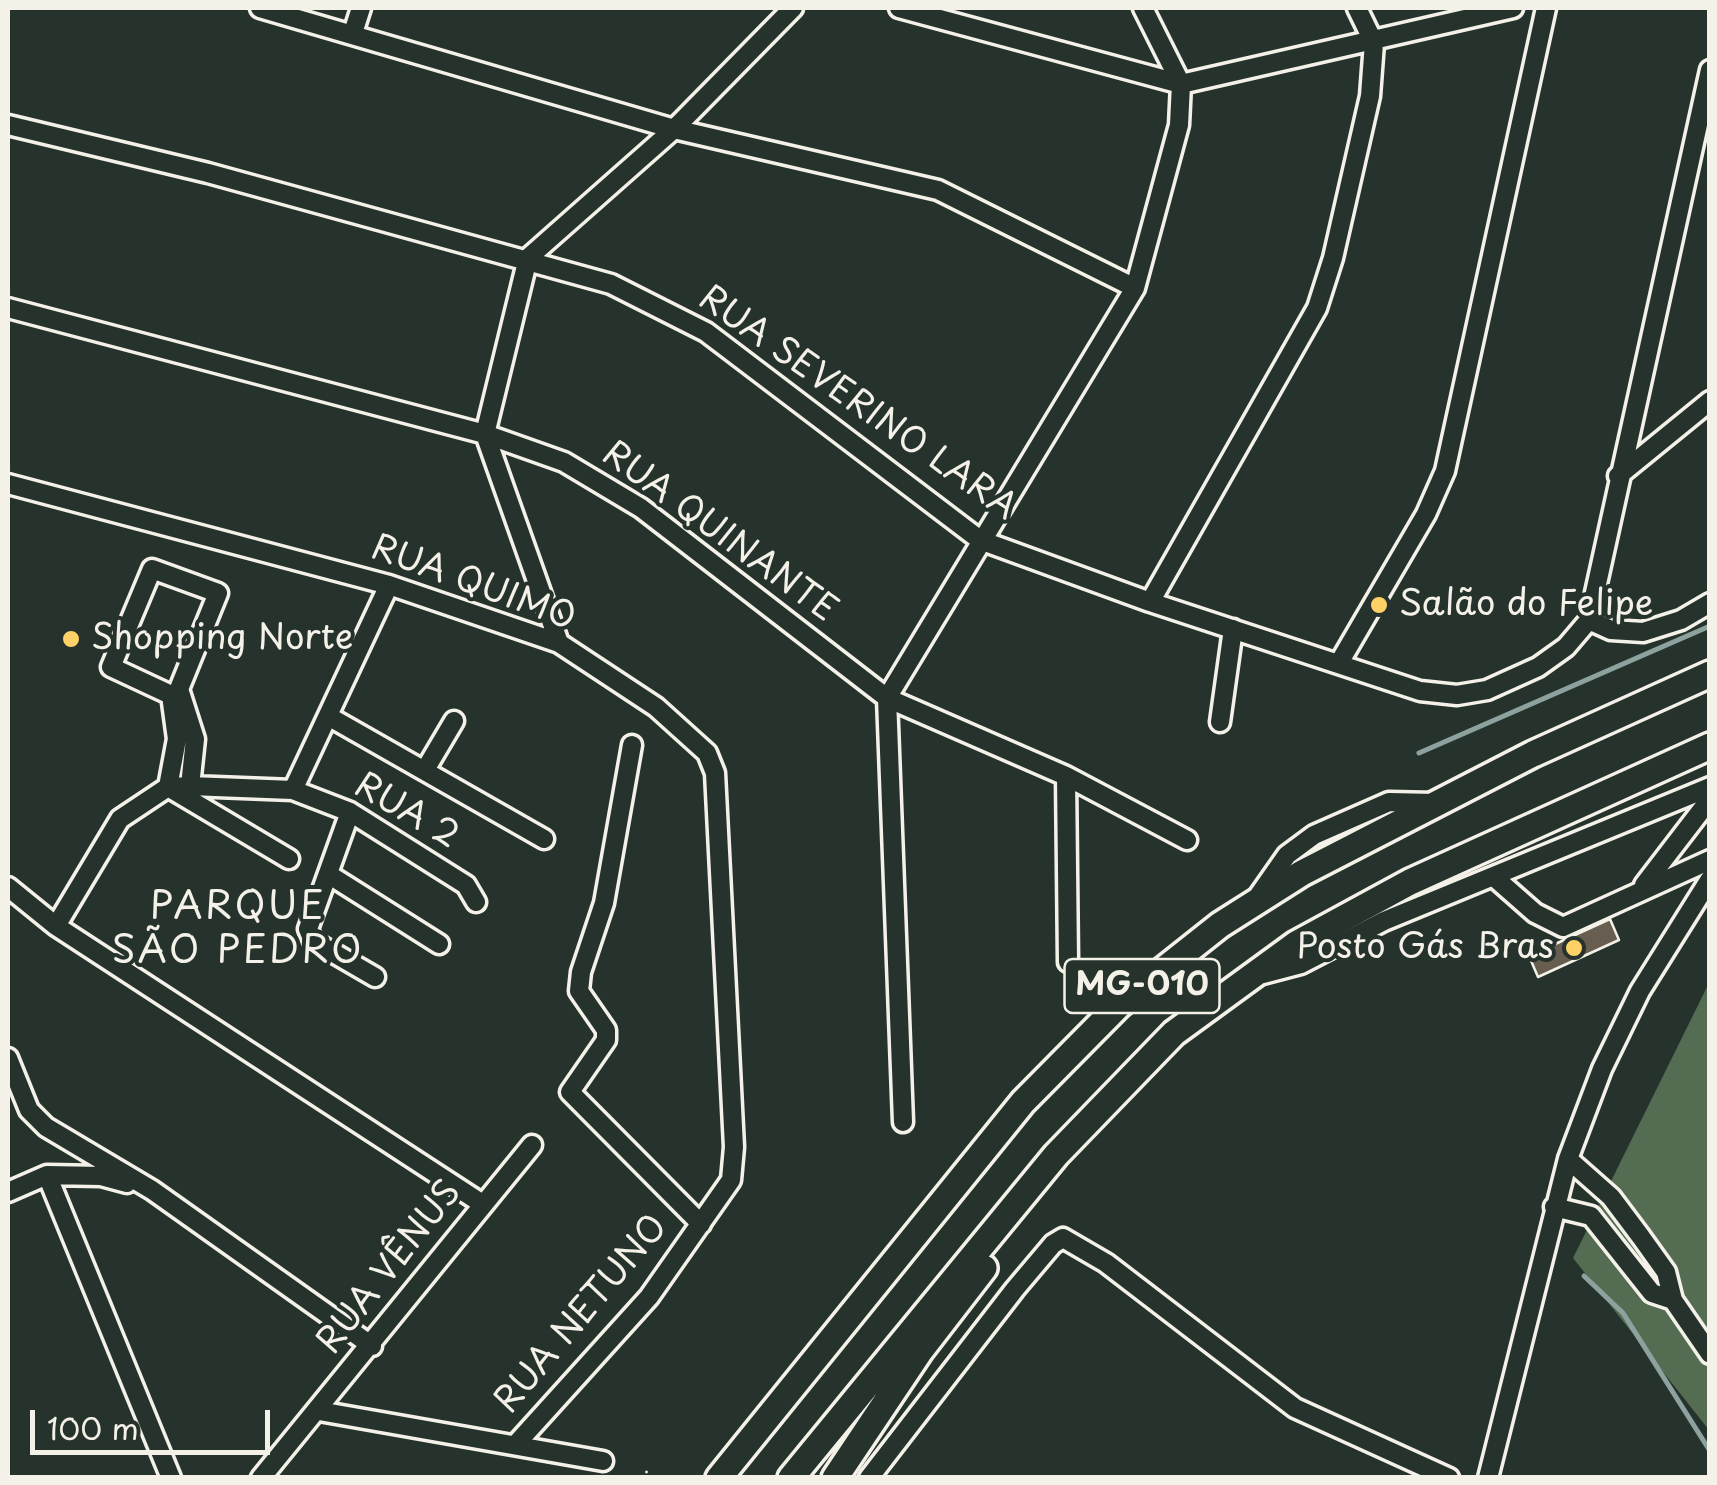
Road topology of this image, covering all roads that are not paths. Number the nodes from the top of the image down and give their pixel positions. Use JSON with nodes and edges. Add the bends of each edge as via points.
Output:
{"nodes":[{"id":1,"x":260,"y":8,"type":"edge"},
{"id":2,"x":361,"y":8,"type":"edge"},
{"id":3,"x":794,"y":8,"type":"edge"},
{"id":4,"x":899,"y":8,"type":"edge"},
{"id":5,"x":1144,"y":8,"type":"edge"},
{"id":6,"x":1358,"y":8,"type":"edge"},
{"id":7,"x":1514,"y":8,"type":"edge"},
{"id":8,"x":1546,"y":8,"type":"edge"},
{"id":9,"x":353,"y":33,"type":"junction"},
{"id":10,"x":1374,"y":43,"type":"junction"},
{"id":11,"x":1710,"y":70,"type":"edge"},
{"id":12,"x":1181,"y":84,"type":"junction"},
{"id":13,"x":8,"y":125,"type":"edge"},
{"id":14,"x":674,"y":129,"type":"junction"},
{"id":15,"x":528,"y":258,"type":"junction"},
{"id":16,"x":1135,"y":288,"type":"junction"},
{"id":17,"x":8,"y":308,"type":"edge"},
{"id":18,"x":1710,"y":401,"type":"edge"},
{"id":19,"x":485,"y":434,"type":"junction"},
{"id":20,"x":1618,"y":476,"type":"junction"},
{"id":21,"x":8,"y":484,"type":"edge"},
{"id":22,"x":980,"y":540,"type":"junction"},
{"id":23,"x":389,"y":585,"type":"junction"},
{"id":24,"x":1150,"y":602,"type":"junction"},
{"id":25,"x":1710,"y":603,"type":"edge"},
{"id":26,"x":1589,"y":620,"type":"junction"},
{"id":27,"x":1233,"y":629,"type":"junction"},
{"id":28,"x":559,"y":642,"type":"junction"},
{"id":29,"x":1339,"y":663,"type":"junction"},
{"id":30,"x":1710,"y":674,"type":"edge"},
{"id":31,"x":887,"y":698,"type":"junction"},
{"id":32,"x":328,"y":716,"type":"junction"},
{"id":33,"x":454,"y":721,"type":"dead end"},
{"id":34,"x":1220,"y":722,"type":"dead end"},
{"id":35,"x":186,"y":739,"type":"junction"},
{"id":36,"x":632,"y":744,"type":"dead end"},
{"id":37,"x":1710,"y":746,"type":"edge"},
{"id":38,"x":425,"y":770,"type":"junction"},
{"id":39,"x":1066,"y":776,"type":"junction"},
{"id":40,"x":190,"y":786,"type":"junction"},
{"id":41,"x":168,"y":787,"type":"junction"},
{"id":42,"x":1710,"y":787,"type":"edge"},
{"id":43,"x":294,"y":790,"type":"junction"},
{"id":44,"x":1710,"y":799,"type":"edge"},
{"id":45,"x":350,"y":812,"type":"junction"},
{"id":46,"x":544,"y":839,"type":"dead end"},
{"id":47,"x":1187,"y":840,"type":"dead end"},
{"id":48,"x":289,"y":859,"type":"dead end"},
{"id":49,"x":1710,"y":860,"type":"edge"},
{"id":50,"x":328,"y":874,"type":"junction"},
{"id":51,"x":1494,"y":878,"type":"junction"},
{"id":52,"x":1710,"y":879,"type":"edge"},
{"id":53,"x":8,"y":886,"type":"edge"},
{"id":54,"x":1641,"y":890,"type":"junction"},
{"id":55,"x":476,"y":902,"type":"dead end"},
{"id":56,"x":56,"y":926,"type":"junction"},
{"id":57,"x":438,"y":944,"type":"dead end"},
{"id":58,"x":1068,"y":962,"type":"dead end"},
{"id":59,"x":375,"y":977,"type":"dead end"},
{"id":60,"x":1248,"y":978,"type":"junction"},
{"id":61,"x":8,"y":1058,"type":"edge"},
{"id":62,"x":903,"y":1122,"type":"dead end"},
{"id":63,"x":532,"y":1145,"type":"dead end"},
{"id":64,"x":1056,"y":1154,"type":"junction"},
{"id":65,"x":1568,"y":1159,"type":"junction"},
{"id":66,"x":47,"y":1174,"type":"junction"},
{"id":67,"x":731,"y":1180,"type":"joint"},
{"id":68,"x":152,"y":1190,"type":"junction"},
{"id":69,"x":8,"y":1192,"type":"edge"},
{"id":70,"x":481,"y":1203,"type":"junction"},
{"id":71,"x":1554,"y":1208,"type":"junction"},
{"id":72,"x":702,"y":1224,"type":"junction"},
{"id":73,"x":1673,"y":1300,"type":"junction"},
{"id":74,"x":372,"y":1346,"type":"junction"},
{"id":75,"x":1710,"y":1354,"type":"edge"},
{"id":76,"x":319,"y":1411,"type":"junction"},
{"id":77,"x":516,"y":1444,"type":"junction"},
{"id":78,"x":603,"y":1461,"type":"dead end"},
{"id":79,"x":171,"y":1478,"type":"edge"},
{"id":80,"x":261,"y":1478,"type":"edge"},
{"id":81,"x":719,"y":1478,"type":"edge"},
{"id":82,"x":791,"y":1478,"type":"edge"},
{"id":83,"x":835,"y":1478,"type":"edge"},
{"id":84,"x":869,"y":1478,"type":"edge"},
{"id":85,"x":1449,"y":1478,"type":"edge"},
{"id":86,"x":1488,"y":1478,"type":"edge"}],
"edges":[{"from":1,"to":9,"type":"street"},
{"from":2,"to":9,"type":"street"},
{"from":3,"to":14,"type":"street"},
{"from":4,"to":12,"type":"street"},
{"from":5,"to":12,"type":"street"},
{"from":6,"to":10,"type":"street"},
{"from":7,"to":10,"type":"street"},
{"from":8,"to":29,"type":"street","via":[[1445,471]]},
{"from":9,"to":14,"type":"street"},
{"from":10,"to":12,"type":"street"},
{"from":10,"to":24,"type":"street","via":[[1370,96],[1317,308]]},
{"from":11,"to":20,"type":"street"},
{"from":12,"to":16,"type":"street","via":[[1179,124]]},
{"from":13,"to":15,"type":"street","name":"RUA SEVERINO LARA"},
{"from":14,"to":15,"type":"street"},
{"from":14,"to":16,"type":"street","via":[[938,190]]},
{"from":15,"to":19,"type":"street"},
{"from":15,"to":22,"type":"street","name":"RUA SEVERINO LARA","via":[[611,284],[706,332]]},
{"from":16,"to":22,"type":"street"},
{"from":17,"to":19,"type":"street","name":"RUA QUINANTE"},
{"from":18,"to":20,"type":"street"},
{"from":19,"to":28,"type":"street"},
{"from":19,"to":31,"type":"street","name":"RUA QUINANTE","via":[[564,462],[641,508]]},
{"from":20,"to":26,"type":"street"},
{"from":21,"to":23,"type":"street","name":"RUA QUIMO"},
{"from":22,"to":24,"type":"street","name":"RUA SEVERINO LARA"},
{"from":22,"to":31,"type":"street"},
{"from":23,"to":28,"type":"street","name":"RUA QUIMO"},
{"from":23,"to":32,"type":"street"},
{"from":24,"to":27,"type":"street","name":"RUA SEVERINO LARA"},
{"from":25,"to":26,"type":"street","via":[[1643,632]]},
{"from":26,"to":29,"type":"street","name":"RUA SEVERINO LARA","via":[[1538,668],[1487,690],[1420,691]]},
{"from":27,"to":29,"type":"street","name":"RUA SEVERINO LARA"},
{"from":27,"to":34,"type":"street"},
{"from":28,"to":67,"type":"street","name":"RUA QUIMO","via":[[708,753]]},
{"from":30,"to":81,"type":"highway","number":"MG-010","via":[[1302,873],[1119,1005],[1024,1102]]},
{"from":31,"to":39,"type":"street","name":"RUA QUINANTE"},
{"from":31,"to":62,"type":"street"},
{"from":32,"to":38,"type":"street"},
{"from":32,"to":43,"type":"street"},
{"from":33,"to":38,"type":"street"},
{"from":35,"to":35,"type":"street","via":[[178,689],[218,593],[152,569],[111,667],[171,694]]},
{"from":35,"to":40,"type":"street"},
{"from":35,"to":41,"type":"street"},
{"from":36,"to":72,"type":"street","via":[[604,903],[580,972],[580,991],[606,1040],[570,1092]]},
{"from":37,"to":60,"type":"highway","number":"MG-010","via":[[1410,882]]},
{"from":38,"to":46,"type":"street"},
{"from":39,"to":47,"type":"street","name":"RUA QUINANTE"},
{"from":39,"to":58,"type":"street"},
{"from":40,"to":41,"type":"street","name":"RUA 2"},
{"from":40,"to":43,"type":"street","name":"RUA 2"},
{"from":41,"to":48,"type":"street"},
{"from":41,"to":56,"type":"street","via":[[120,819]]},
{"from":42,"to":51,"type":"street","number":"MG-010"},
{"from":43,"to":45,"type":"street","name":"RUA 2"},
{"from":44,"to":54,"type":"street"},
{"from":45,"to":50,"type":"street"},
{"from":45,"to":55,"type":"street","name":"RUA 2","via":[[466,886]]},
{"from":49,"to":54,"type":"street"},
{"from":50,"to":57,"type":"street"},
{"from":50,"to":59,"type":"street","via":[[308,929],[313,941]]},
{"from":51,"to":54,"type":"street","via":[[1563,927]]},
{"from":51,"to":60,"type":"street","number":"MG-010","via":[[1384,921],[1301,964]]},
{"from":52,"to":65,"type":"street","via":[[1640,991]]},
{"from":53,"to":56,"type":"street"},
{"from":56,"to":70,"type":"street"},
{"from":60,"to":64,"type":"highway","number":"MG-010","via":[[1174,1033]]},
{"from":61,"to":68,"type":"street","via":[[29,1110],[46,1127]]},
{"from":63,"to":70,"type":"street","name":"RUA VÊNUS"},
{"from":64,"to":82,"type":"highway"},
{"from":64,"to":83,"type":"highway","number":"MG-010","via":[[1035,1202],[920,1351]]},
{"from":65,"to":71,"type":"street"},
{"from":65,"to":73,"type":"street","via":[[1611,1197],[1666,1272]]},
{"from":66,"to":68,"type":"street","via":[[101,1176]]},
{"from":66,"to":69,"type":"street"},
{"from":66,"to":79,"type":"street"},
{"from":67,"to":72,"type":"street","name":"RUA NETUNO"},
{"from":68,"to":74,"type":"street"},
{"from":70,"to":74,"type":"street","name":"RUA VÊNUS"},
{"from":71,"to":73,"type":"street","via":[[1592,1216],[1652,1293]]},
{"from":71,"to":86,"type":"street"},
{"from":72,"to":77,"type":"street","name":"RUA NETUNO","via":[[649,1297]]},
{"from":73,"to":75,"type":"street"},
{"from":74,"to":76,"type":"street","name":"RUA VÊNUS"},
{"from":76,"to":77,"type":"street"},
{"from":76,"to":80,"type":"street","name":"RUA VÊNUS"},
{"from":77,"to":78,"type":"street"},
{"from":84,"to":85,"type":"street","via":[[1063,1238],[1295,1408]]}]}
